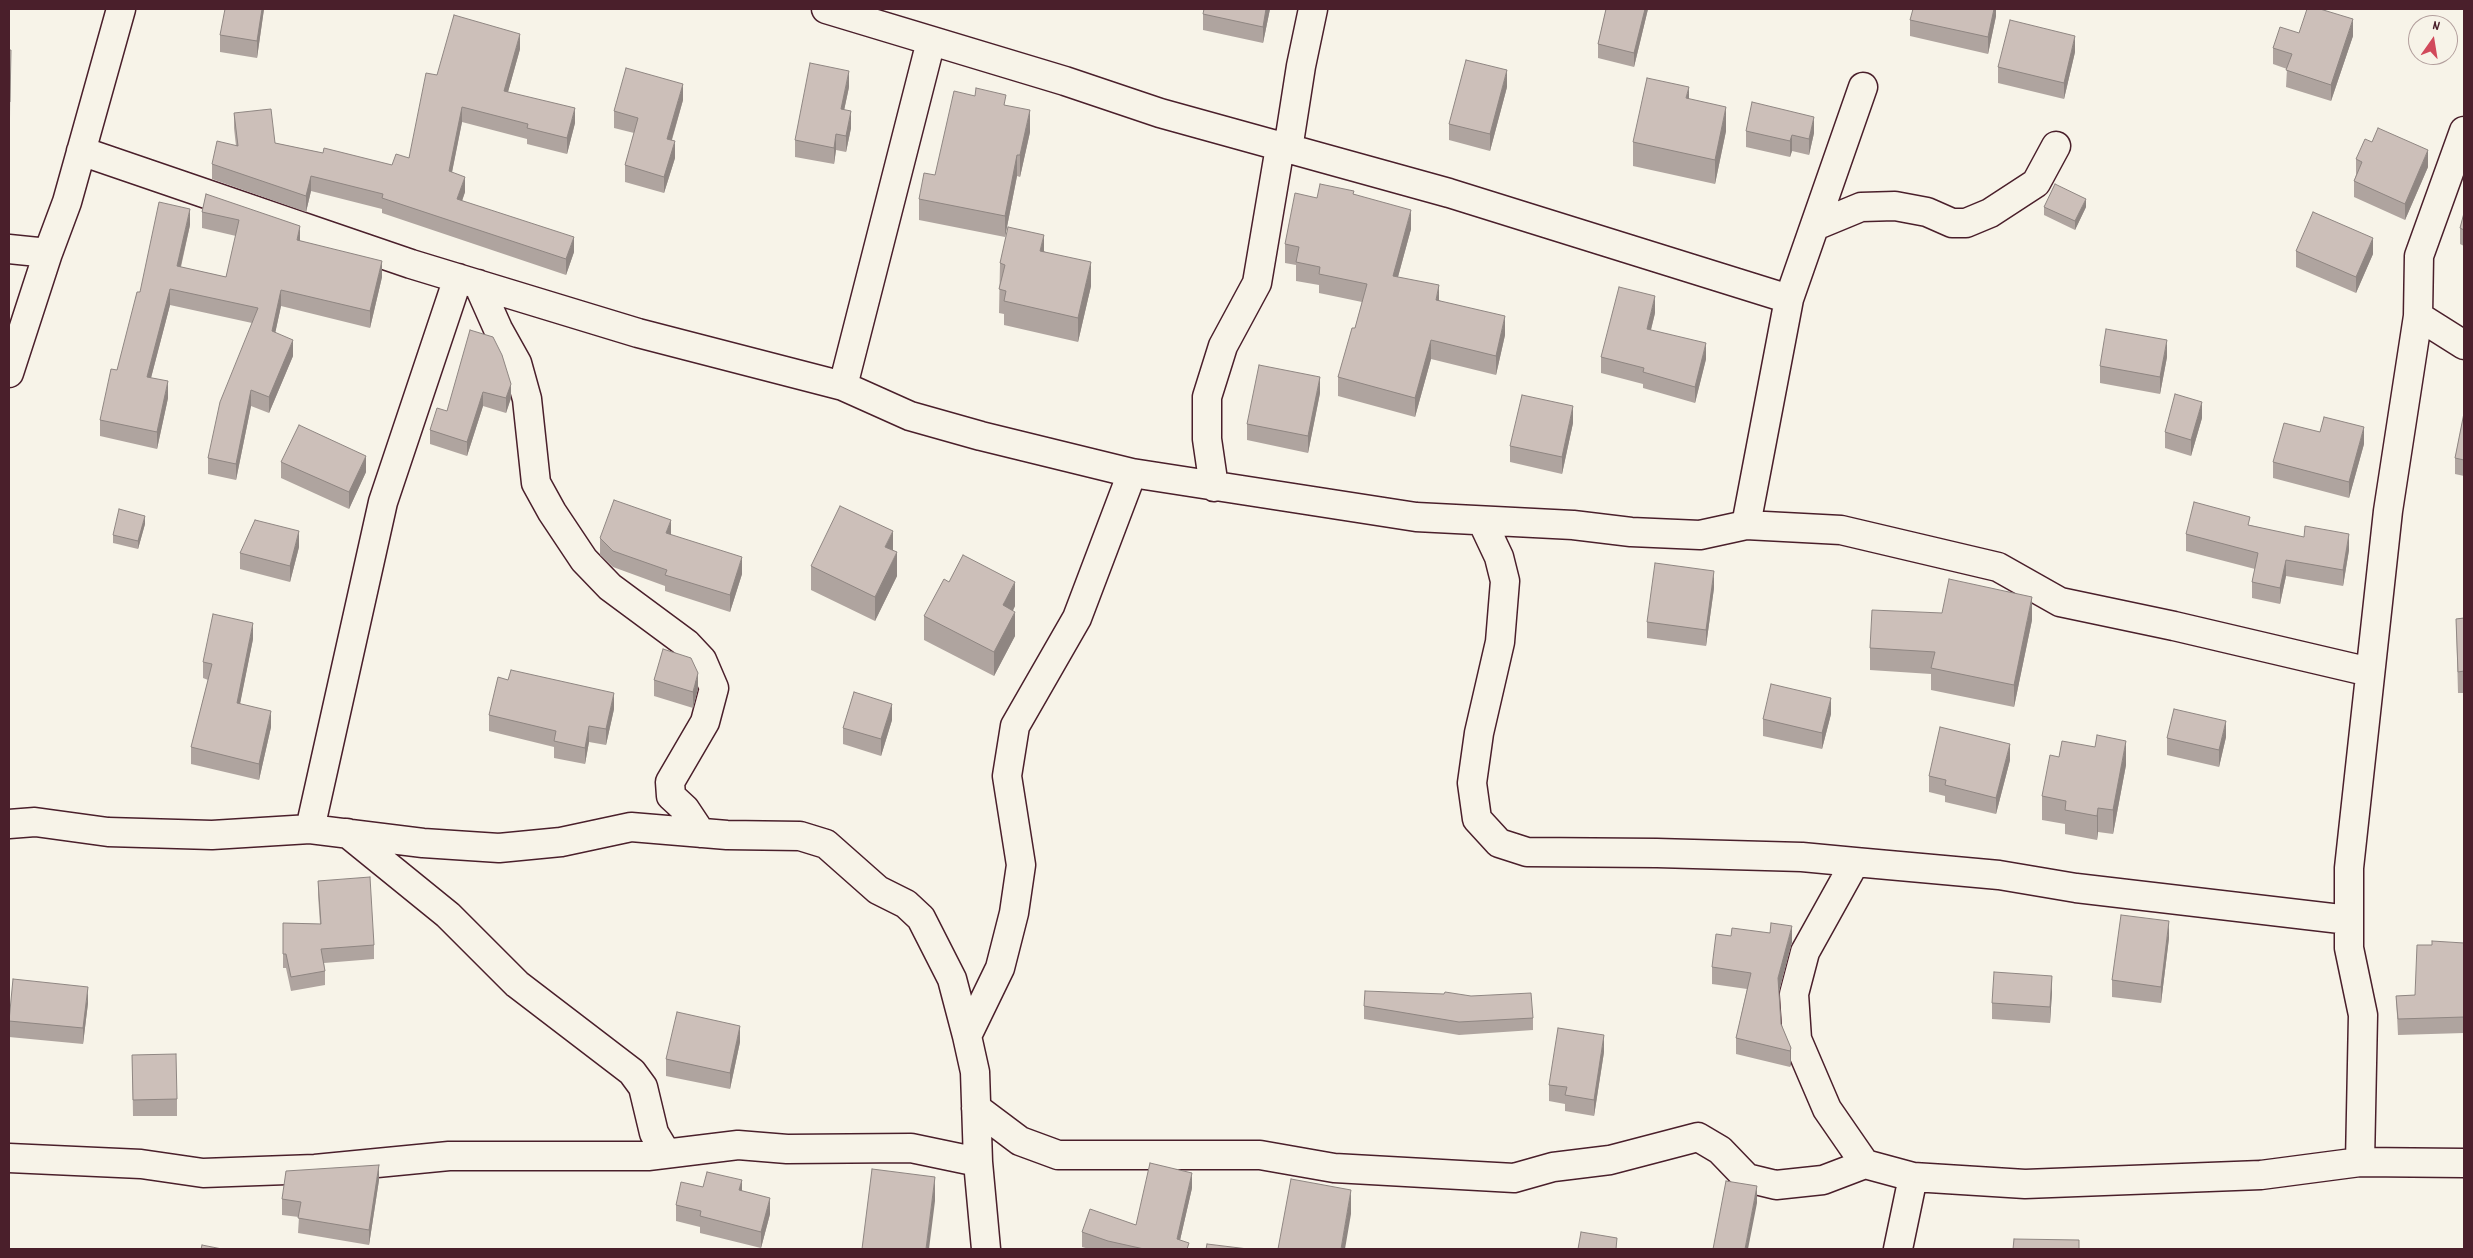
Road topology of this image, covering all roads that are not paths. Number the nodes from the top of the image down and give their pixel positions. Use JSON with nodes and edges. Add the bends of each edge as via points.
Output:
{"nodes":[{"id":1,"x":121,"y":9,"type":"edge"},
{"id":2,"x":826,"y":9,"type":"edge"},
{"id":3,"x":1313,"y":9,"type":"edge"},
{"id":4,"x":931,"y":41,"type":"junction"},
{"id":5,"x":1863,"y":87,"type":"dead end"},
{"id":6,"x":2464,"y":131,"type":"edge"},
{"id":7,"x":2056,"y":146,"type":"dead end"},
{"id":8,"x":1284,"y":148,"type":"junction"},
{"id":9,"x":81,"y":151,"type":"junction"},
{"id":10,"x":1815,"y":226,"type":"junction"},
{"id":11,"x":9,"y":249,"type":"edge"},
{"id":12,"x":48,"y":253,"type":"junction"},
{"id":13,"x":468,"y":281,"type":"junction"},
{"id":14,"x":1788,"y":299,"type":"junction"},
{"id":15,"x":2418,"y":316,"type":"junction"},
{"id":16,"x":2464,"y":345,"type":"edge"},
{"id":17,"x":9,"y":373,"type":"edge"},
{"id":18,"x":843,"y":386,"type":"junction"},
{"id":19,"x":1132,"y":473,"type":"junction"},
{"id":20,"x":1214,"y":487,"type":"junction"},
{"id":21,"x":1482,"y":521,"type":"junction"},
{"id":22,"x":1746,"y":525,"type":"junction"},
{"id":23,"x":2370,"y":672,"type":"junction"},
{"id":24,"x":9,"y":824,"type":"edge"},
{"id":25,"x":310,"y":829,"type":"junction"},
{"id":26,"x":346,"y":832,"type":"junction"},
{"id":27,"x":701,"y":833,"type":"junction"},
{"id":28,"x":1855,"y":862,"type":"junction"},
{"id":29,"x":2349,"y":920,"type":"junction"},
{"id":30,"x":967,"y":1036,"type":"junction"},
{"id":31,"x":976,"y":1108,"type":"junction"},
{"id":32,"x":666,"y":1153,"type":"junction"},
{"id":33,"x":9,"y":1158,"type":"edge"},
{"id":34,"x":978,"y":1162,"type":"junction"},
{"id":35,"x":2360,"y":1162,"type":"junction"},
{"id":36,"x":1865,"y":1164,"type":"junction"},
{"id":37,"x":2464,"y":1164,"type":"edge"},
{"id":38,"x":1912,"y":1177,"type":"junction"},
{"id":39,"x":986,"y":1249,"type":"edge"},
{"id":40,"x":1898,"y":1249,"type":"edge"}],
"edges":[{"from":1,"to":9,"type":"street"},
{"from":2,"to":4,"type":"street"},
{"from":3,"to":8,"type":"street"},
{"from":4,"to":8,"type":"street"},
{"from":4,"to":18,"type":"street"},
{"from":5,"to":10,"type":"street"},
{"from":6,"to":15,"type":"street","via":[[2418,256]]},
{"from":7,"to":10,"type":"street","via":[[2036,183],[1990,213],[1966,223],[1952,223],[1927,212],[1895,206],[1861,207]]},
{"from":8,"to":14,"type":"street","via":[[1449,193]]},
{"from":8,"to":20,"type":"street","via":[[1257,282],[1223,346],[1207,397],[1207,439]]},
{"from":9,"to":12,"type":"street"},
{"from":9,"to":13,"type":"street"},
{"from":10,"to":14,"type":"street"},
{"from":11,"to":12,"type":"street"},
{"from":12,"to":17,"type":"street"},
{"from":13,"to":18,"type":"street","via":[[638,333]]},
{"from":13,"to":25,"type":"street","via":[[383,502]]},
{"from":13,"to":27,"type":"street","via":[[517,363],[527,399],[536,484],[552,512],[584,560],[610,587],[687,644],[702,660],[714,688],[705,722],[670,782],[671,796],[685,809]]},
{"from":14,"to":22,"type":"street"},
{"from":15,"to":16,"type":"street"},
{"from":15,"to":23,"type":"street","via":[[2388,511]]},
{"from":18,"to":19,"type":"street","via":[[910,416]]},
{"from":19,"to":20,"type":"street"},
{"from":19,"to":30,"type":"street","via":[[1077,618],[1015,726],[1007,776],[1021,865],[1014,913],[1000,968]]},
{"from":20,"to":21,"type":"street","via":[[1416,517]]},
{"from":21,"to":22,"type":"street","via":[[1700,535]]},
{"from":21,"to":28,"type":"street","via":[[1499,557],[1505,581],[1500,642],[1472,783],[1477,819],[1499,843],[1526,852],[1657,852]]},
{"from":22,"to":23,"type":"street","via":[[1841,530],[1998,568],[2060,602]]},
{"from":23,"to":29,"type":"street","via":[[2348,868]]},
{"from":24,"to":25,"type":"street","via":[[35,822],[108,832],[212,835]]},
{"from":25,"to":26,"type":"street"},
{"from":26,"to":27,"type":"street","via":[[423,843],[499,848],[561,842],[631,827]]},
{"from":26,"to":32,"type":"street","via":[[448,915],[517,984],[632,1072],[643,1087],[654,1133]]},
{"from":27,"to":30,"type":"street","via":[[800,836],[826,844],[878,890],[906,904],[921,918],[952,980]]},
{"from":28,"to":29,"type":"street","via":[[1999,875],[2076,888]]},
{"from":28,"to":36,"type":"street","via":[[1805,952],[1794,994],[1798,1039],[1827,1108]]},
{"from":29,"to":35,"type":"street","via":[[2349,948],[2363,1015]]},
{"from":30,"to":31,"type":"street","via":[[975,1072]]},
{"from":31,"to":34,"type":"street"},
{"from":31,"to":36,"type":"street","via":[[1020,1140],[1058,1155],[1260,1154],[1334,1168],[1514,1178],[1553,1167],[1610,1160],[1698,1136],[1720,1150],[1747,1178],[1776,1185],[1823,1180]]},
{"from":32,"to":33,"type":"street","via":[[648,1156],[449,1156],[315,1169],[204,1173],[141,1164]]},
{"from":32,"to":34,"type":"street","via":[[738,1145],[911,1148]]},
{"from":34,"to":39,"type":"street"},
{"from":35,"to":37,"type":"street"},
{"from":35,"to":38,"type":"street","via":[[2261,1175],[2025,1184]]},
{"from":36,"to":38,"type":"street"},
{"from":38,"to":40,"type":"street"}]}
